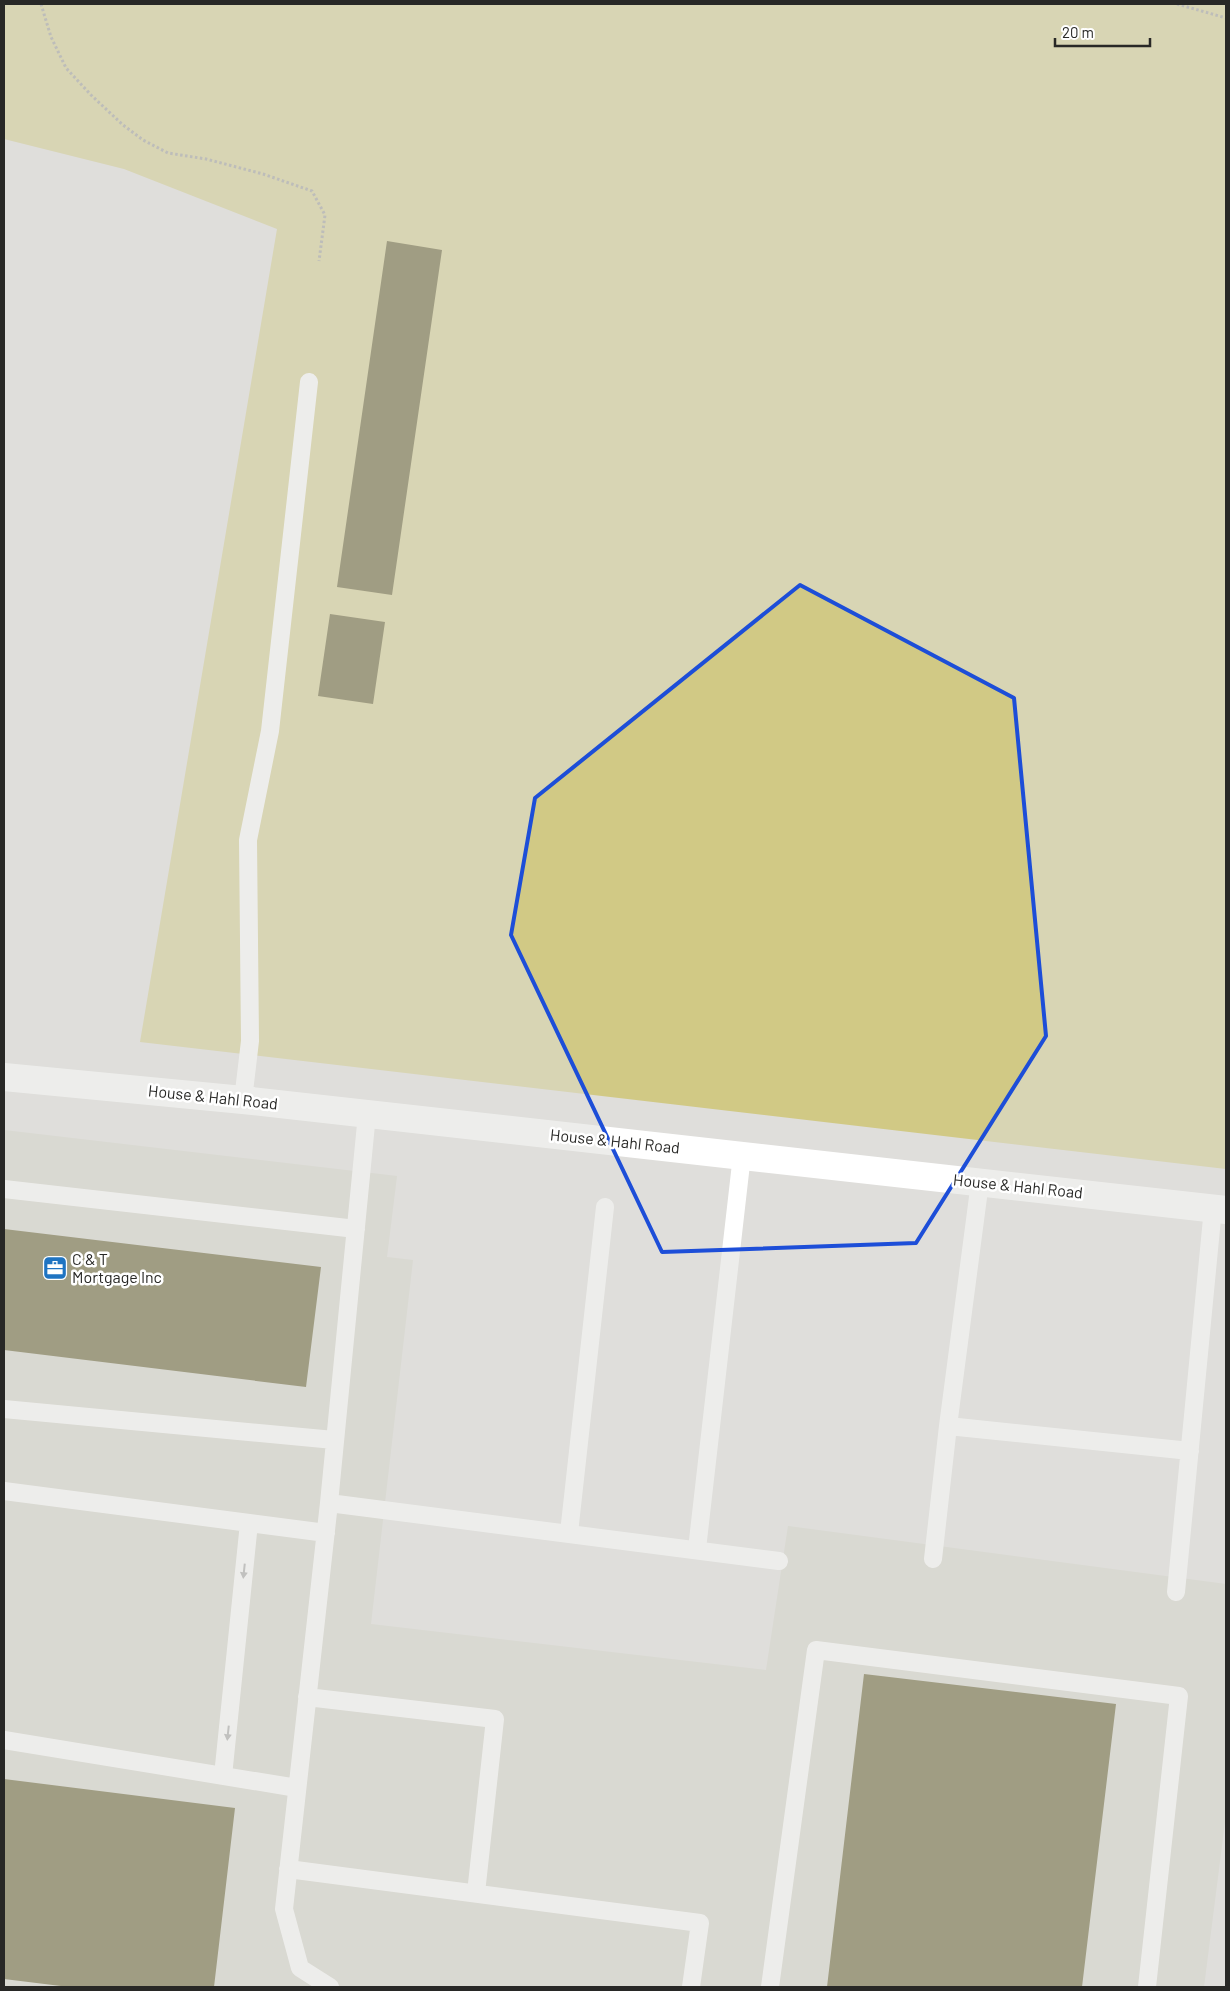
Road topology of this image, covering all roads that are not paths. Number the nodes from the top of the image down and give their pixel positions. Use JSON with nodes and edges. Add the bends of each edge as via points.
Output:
{"nodes":[{"id":1,"x":309,"y":382,"type":"dead end"},
{"id":2,"x":4,"y":1077,"type":"edge"},
{"id":3,"x":243,"y":1100,"type":"junction"},
{"id":4,"x":367,"y":1114,"type":"junction"},
{"id":5,"x":742,"y":1156,"type":"junction"},
{"id":6,"x":980,"y":1182,"type":"junction"},
{"id":7,"x":4,"y":1189,"type":"edge"},
{"id":8,"x":605,"y":1207,"type":"dead end"},
{"id":9,"x":1220,"y":1209,"type":"edge"},
{"id":10,"x":356,"y":1229,"type":"junction"},
{"id":11,"x":4,"y":1409,"type":"edge"},
{"id":12,"x":948,"y":1426,"type":"junction"},
{"id":13,"x":334,"y":1440,"type":"junction"},
{"id":14,"x":1190,"y":1451,"type":"junction"},
{"id":15,"x":4,"y":1491,"type":"edge"},
{"id":16,"x":330,"y":1503,"type":"junction"},
{"id":17,"x":249,"y":1523,"type":"junction"},
{"id":18,"x":326,"y":1533,"type":"junction"},
{"id":19,"x":569,"y":1533,"type":"junction"},
{"id":20,"x":697,"y":1549,"type":"junction"},
{"id":21,"x":933,"y":1559,"type":"dead end"},
{"id":22,"x":780,"y":1561,"type":"dead end"},
{"id":23,"x":1176,"y":1592,"type":"dead end"},
{"id":24,"x":307,"y":1696,"type":"junction"},
{"id":25,"x":4,"y":1740,"type":"edge"},
{"id":26,"x":223,"y":1776,"type":"junction"},
{"id":27,"x":297,"y":1788,"type":"junction"},
{"id":28,"x":288,"y":1869,"type":"junction"},
{"id":29,"x":476,"y":1893,"type":"junction"},
{"id":30,"x":330,"y":1987,"type":"edge"},
{"id":31,"x":691,"y":1987,"type":"edge"},
{"id":32,"x":770,"y":1987,"type":"edge"},
{"id":33,"x":1147,"y":1987,"type":"edge"}],
"edges":[{"from":1,"to":3,"type":"lane","via":[[270,731],[248,840],[250,1041]]},
{"from":2,"to":3,"type":"street","name":"House & Hahl Road"},
{"from":3,"to":4,"type":"street","name":"House & Hahl Road"},
{"from":4,"to":5,"type":"street","name":"House & Hahl Road"},
{"from":4,"to":10,"type":"lane"},
{"from":5,"to":6,"type":"street","name":"House & Hahl Road"},
{"from":5,"to":20,"type":"lane"},
{"from":6,"to":9,"type":"street","name":"House & Hahl Road"},
{"from":6,"to":12,"type":"lane"},
{"from":7,"to":10,"type":"lane"},
{"from":8,"to":19,"type":"lane"},
{"from":9,"to":14,"type":"lane"},
{"from":10,"to":13,"type":"lane"},
{"from":11,"to":13,"type":"lane"},
{"from":12,"to":14,"type":"lane"},
{"from":12,"to":21,"type":"lane"},
{"from":13,"to":16,"type":"lane"},
{"from":14,"to":23,"type":"lane"},
{"from":15,"to":17,"type":"lane"},
{"from":16,"to":18,"type":"lane"},
{"from":16,"to":19,"type":"lane"},
{"from":17,"to":18,"type":"lane"},
{"from":17,"to":26,"type":"lane","one_way":true},
{"from":18,"to":24,"type":"lane"},
{"from":19,"to":20,"type":"lane"},
{"from":20,"to":22,"type":"lane"},
{"from":24,"to":27,"type":"lane"},
{"from":24,"to":29,"type":"lane","via":[[495,1719]]},
{"from":25,"to":26,"type":"lane"},
{"from":26,"to":27,"type":"lane"},
{"from":27,"to":28,"type":"lane"},
{"from":28,"to":29,"type":"lane"},
{"from":28,"to":30,"type":"lane","via":[[284,1909],[300,1968]]},
{"from":29,"to":31,"type":"lane","via":[[700,1923]]},
{"from":32,"to":33,"type":"lane","via":[[816,1650],[1179,1696]]}]}
